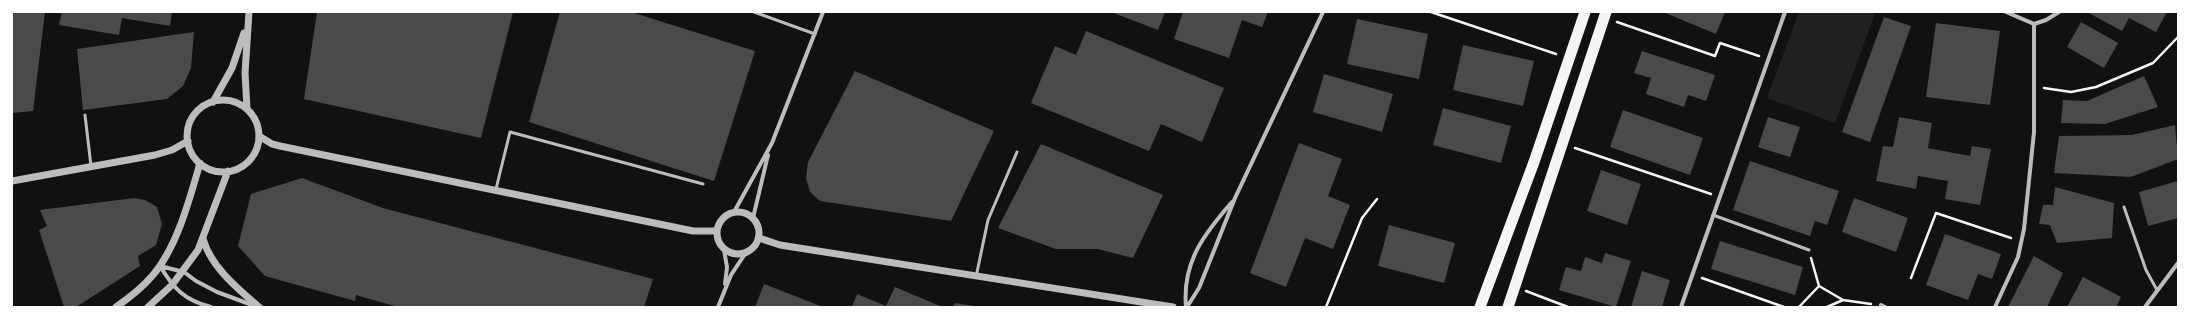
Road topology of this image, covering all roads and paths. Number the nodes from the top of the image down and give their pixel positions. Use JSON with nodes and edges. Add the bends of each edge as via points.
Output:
{"nodes":[{"id":1,"x":249,"y":12,"type":"edge"},
{"id":2,"x":754,"y":12,"type":"edge"},
{"id":3,"x":823,"y":12,"type":"edge"},
{"id":4,"x":1322,"y":12,"type":"edge"},
{"id":5,"x":1431,"y":12,"type":"edge"},
{"id":6,"x":1585,"y":12,"type":"edge"},
{"id":7,"x":1785,"y":12,"type":"edge"},
{"id":8,"x":2006,"y":12,"type":"edge"},
{"id":9,"x":2059,"y":12,"type":"edge"},
{"id":10,"x":1606,"y":15,"type":"edge"},
{"id":11,"x":248,"y":22,"type":"junction"},
{"id":12,"x":2034,"y":24,"type":"junction"},
{"id":13,"x":815,"y":34,"type":"junction"},
{"id":14,"x":2178,"y":37,"type":"edge"},
{"id":15,"x":2177,"y":40,"type":"edge"},
{"id":16,"x":1570,"y":59,"type":"junction"},
{"id":17,"x":1768,"y":59,"type":"junction"},
{"id":18,"x":2034,"y":86,"type":"junction"},
{"id":19,"x":213,"y":102,"type":"junction"},
{"id":20,"x":247,"y":109,"type":"junction"},
{"id":21,"x":85,"y":115,"type":"dead end"},
{"id":22,"x":259,"y":136,"type":"junction"},
{"id":23,"x":188,"y":141,"type":"junction"},
{"id":24,"x":772,"y":143,"type":"junction"},
{"id":25,"x":1563,"y":144,"type":"junction"},
{"id":26,"x":1017,"y":152,"type":"dead end"},
{"id":27,"x":200,"y":163,"type":"junction"},
{"id":28,"x":91,"y":166,"type":"junction"},
{"id":29,"x":228,"y":171,"type":"junction"},
{"id":30,"x":12,"y":180,"type":"edge"},
{"id":31,"x":703,"y":184,"type":"dead end"},
{"id":32,"x":496,"y":189,"type":"junction"},
{"id":33,"x":1719,"y":196,"type":"junction"},
{"id":34,"x":1235,"y":198,"type":"junction"},
{"id":35,"x":1378,"y":199,"type":"dead end"},
{"id":36,"x":2124,"y":206,"type":"dead end"},
{"id":37,"x":734,"y":212,"type":"junction"},
{"id":38,"x":1712,"y":215,"type":"junction"},
{"id":39,"x":754,"y":218,"type":"junction"},
{"id":40,"x":717,"y":231,"type":"junction"},
{"id":41,"x":759,"y":238,"type":"junction"},
{"id":42,"x":203,"y":239,"type":"junction"},
{"id":43,"x":2021,"y":242,"type":"junction"},
{"id":44,"x":724,"y":250,"type":"junction"},
{"id":45,"x":1809,"y":250,"type":"joint"},
{"id":46,"x":745,"y":254,"type":"junction"},
{"id":47,"x":2178,"y":263,"type":"edge"},
{"id":48,"x":160,"y":266,"type":"junction"},
{"id":49,"x":184,"y":272,"type":"junction"},
{"id":50,"x":1692,"y":274,"type":"junction"},
{"id":51,"x":976,"y":277,"type":"junction"},
{"id":52,"x":1911,"y":278,"type":"dead end"},
{"id":53,"x":172,"y":285,"type":"junction"},
{"id":54,"x":1819,"y":286,"type":"junction"},
{"id":55,"x":1515,"y":287,"type":"junction"},
{"id":56,"x":2157,"y":290,"type":"junction"},
{"id":57,"x":724,"y":291,"type":"junction"},
{"id":58,"x":1843,"y":300,"type":"junction"},
{"id":59,"x":1883,"y":306,"type":"edge"},
{"id":60,"x":116,"y":307,"type":"edge"},
{"id":61,"x":148,"y":307,"type":"edge"},
{"id":62,"x":211,"y":307,"type":"edge"},
{"id":63,"x":258,"y":307,"type":"edge"},
{"id":64,"x":718,"y":307,"type":"edge"},
{"id":65,"x":1173,"y":307,"type":"edge"},
{"id":66,"x":1187,"y":307,"type":"edge"},
{"id":67,"x":1326,"y":307,"type":"edge"},
{"id":68,"x":1480,"y":307,"type":"edge"},
{"id":69,"x":1508,"y":307,"type":"edge"},
{"id":70,"x":1568,"y":307,"type":"edge"},
{"id":71,"x":1681,"y":307,"type":"edge"},
{"id":72,"x":1784,"y":307,"type":"edge"},
{"id":73,"x":1799,"y":307,"type":"edge"},
{"id":74,"x":1827,"y":307,"type":"edge"},
{"id":75,"x":1995,"y":307,"type":"edge"},
{"id":76,"x":2145,"y":307,"type":"edge"}],
"edges":[{"from":1,"to":11,"type":"street"},
{"from":2,"to":13,"type":"lane"},
{"from":3,"to":13,"type":"street"},
{"from":4,"to":34,"type":"street"},
{"from":5,"to":16,"type":"path"},
{"from":6,"to":16,"type":"highway"},
{"from":7,"to":17,"type":"street"},
{"from":8,"to":12,"type":"street"},
{"from":9,"to":12,"type":"street"},
{"from":10,"to":17,"type":"path","via":[[1715,56],[1720,43]]},
{"from":10,"to":25,"type":"highway"},
{"from":11,"to":19,"type":"street","via":[[232,68]]},
{"from":11,"to":20,"type":"street","via":[[245,73]]},
{"from":12,"to":18,"type":"street"},
{"from":13,"to":24,"type":"street"},
{"from":14,"to":15,"type":"path"},
{"from":15,"to":18,"type":"path","via":[[2154,63],[2096,87],[2071,92]]},
{"from":16,"to":68,"type":"highway"},
{"from":17,"to":33,"type":"street"},
{"from":18,"to":43,"type":"street","via":[[2034,132]]},
{"from":19,"to":20,"type":"street","via":[[228,101]]},
{"from":19,"to":23,"type":"street","via":[[200,109],[193,117],[188,131]]},
{"from":20,"to":22,"type":"street","via":[[256,121]]},
{"from":21,"to":28,"type":"lane"},
{"from":22,"to":29,"type":"street","via":[[256,150],[247,163]]},
{"from":22,"to":32,"type":"street","via":[[280,146]]},
{"from":23,"to":27,"type":"street","via":[[193,155]]},
{"from":23,"to":28,"type":"street","via":[[164,152]]},
{"from":24,"to":37,"type":"street"},
{"from":24,"to":39,"type":"street"},
{"from":25,"to":33,"type":"path"},
{"from":25,"to":55,"type":"highway"},
{"from":26,"to":51,"type":"lane","via":[[988,220]]},
{"from":27,"to":29,"type":"street","via":[[213,170]]},
{"from":27,"to":48,"type":"street","via":[[174,240]]},
{"from":28,"to":30,"type":"street"},
{"from":29,"to":42,"type":"street"},
{"from":31,"to":32,"type":"lane","via":[[510,132]]},
{"from":32,"to":40,"type":"street","via":[[693,231]]},
{"from":33,"to":38,"type":"street"},
{"from":34,"to":66,"type":"street","via":[[1202,281]]},
{"from":34,"to":66,"type":"street","via":[[1207,232],[1193,258],[1185,280]]},
{"from":35,"to":67,"type":"path","via":[[1362,218]]},
{"from":36,"to":56,"type":"lane","via":[[2146,270]]},
{"from":37,"to":39,"type":"street","via":[[745,213]]},
{"from":37,"to":40,"type":"street","via":[[722,219]]},
{"from":38,"to":45,"type":"lane"},
{"from":38,"to":50,"type":"street"},
{"from":39,"to":41,"type":"street","via":[[759,228]]},
{"from":40,"to":44,"type":"street","via":[[718,242]]},
{"from":41,"to":46,"type":"street","via":[[754,248]]},
{"from":41,"to":51,"type":"street","via":[[780,245]]},
{"from":42,"to":49,"type":"street"},
{"from":42,"to":63,"type":"street","via":[[216,263]]},
{"from":43,"to":52,"type":"path","via":[[1936,213]]},
{"from":43,"to":75,"type":"street","via":[[2018,257]]},
{"from":44,"to":46,"type":"street","via":[[734,254]]},
{"from":44,"to":57,"type":"street","via":[[727,268]]},
{"from":45,"to":54,"type":"path"},
{"from":46,"to":57,"type":"street","via":[[734,269]]},
{"from":47,"to":56,"type":"street"},
{"from":48,"to":49,"type":"street"},
{"from":48,"to":53,"type":"street"},
{"from":48,"to":60,"type":"street","via":[[146,283]]},
{"from":49,"to":53,"type":"street"},
{"from":49,"to":63,"type":"street","via":[[217,292]]},
{"from":50,"to":71,"type":"street"},
{"from":50,"to":72,"type":"path"},
{"from":51,"to":65,"type":"street"},
{"from":53,"to":61,"type":"street"},
{"from":53,"to":62,"type":"street","via":[[188,298]]},
{"from":54,"to":58,"type":"path"},
{"from":54,"to":73,"type":"path"},
{"from":55,"to":69,"type":"highway"},
{"from":55,"to":70,"type":"path"},
{"from":56,"to":76,"type":"street"},
{"from":57,"to":64,"type":"street"},
{"from":58,"to":59,"type":"path"},
{"from":58,"to":74,"type":"path"}]}
